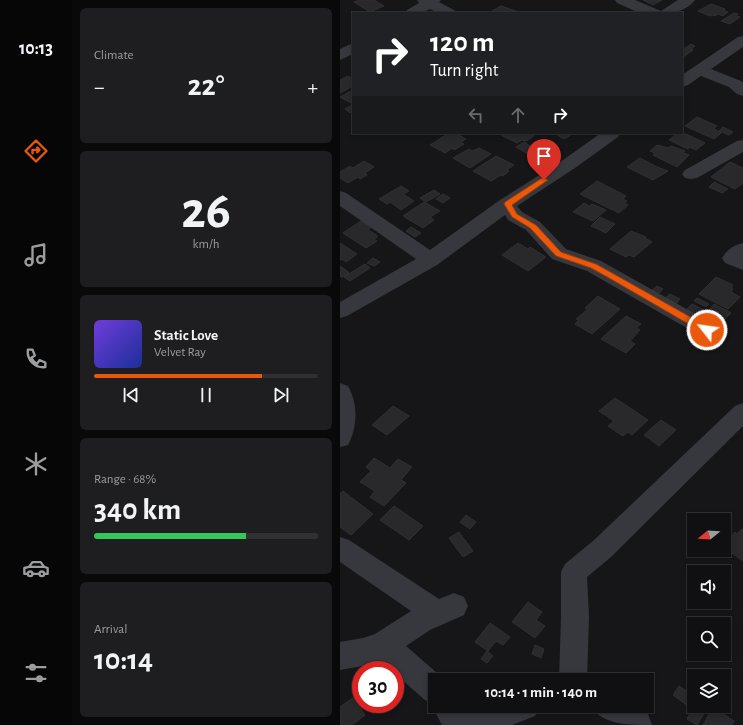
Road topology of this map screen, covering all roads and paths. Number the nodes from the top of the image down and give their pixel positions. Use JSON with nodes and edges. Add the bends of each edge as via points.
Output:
{"nodes":[{"id":1,"x":622,"y":0,"type":"edge"},
{"id":2,"x":688,"y":0,"type":"edge"},
{"id":3,"x":429,"y":1,"type":"edge"},
{"id":4,"x":413,"y":12,"type":"edge"},
{"id":5,"x":447,"y":12,"type":"edge"},
{"id":6,"x":652,"y":12,"type":"edge"},
{"id":7,"x":669,"y":12,"type":"edge"},
{"id":8,"x":740,"y":45,"type":"edge"},
{"id":9,"x":352,"y":49,"type":"edge"},
{"id":10,"x":340,"y":55,"type":"edge"},
{"id":11,"x":340,"y":60,"type":"edge"},
{"id":12,"x":352,"y":66,"type":"edge"},
{"id":13,"x":689,"y":74,"type":"edge"},
{"id":14,"x":740,"y":88,"type":"edge"},
{"id":15,"x":611,"y":134,"type":"edge"},
{"id":16,"x":740,"y":150,"type":"edge"},
{"id":17,"x":692,"y":174,"type":"dead end"},
{"id":18,"x":343,"y":203,"type":"edge"},
{"id":19,"x":507,"y":204,"type":"junction"},
{"id":20,"x":743,"y":249,"type":"edge"},
{"id":21,"x":430,"y":260,"type":"junction"},
{"id":22,"x":743,"y":264,"type":"edge"},
{"id":23,"x":340,"y":311,"type":"edge"},
{"id":24,"x":707,"y":330,"type":"dead end"},
{"id":25,"x":340,"y":392,"type":"edge"},
{"id":26,"x":743,"y":412,"type":"edge"},
{"id":27,"x":340,"y":438,"type":"edge"},
{"id":28,"x":340,"y":548,"type":"edge"},
{"id":29,"x":383,"y":645,"type":"junction"},
{"id":30,"x":340,"y":656,"type":"edge"},
{"id":31,"x":573,"y":673,"type":"edge"},
{"id":32,"x":428,"y":684,"type":"edge"},
{"id":33,"x":452,"y":713,"type":"edge"},
{"id":34,"x":503,"y":713,"type":"edge"},
{"id":35,"x":617,"y":713,"type":"edge"},
{"id":36,"x":637,"y":725,"type":"edge"}],
"edges":[{"from":1,"to":6,"type":"street"},
{"from":2,"to":7,"type":"street"},
{"from":3,"to":4,"type":"street"},
{"from":3,"to":5,"type":"street"},
{"from":8,"to":13,"type":"street"},
{"from":9,"to":10,"type":"street"},
{"from":11,"to":12,"type":"street"},
{"from":13,"to":14,"type":"street"},
{"from":15,"to":19,"type":"street"},
{"from":16,"to":17,"type":"street"},
{"from":18,"to":21,"type":"street"},
{"from":19,"to":21,"type":"street"},
{"from":19,"to":24,"type":"street","via":[[514,216],[533,226],[558,254],[606,272]]},
{"from":20,"to":22,"type":"street","via":[[732,258]]},
{"from":21,"to":23,"type":"street"},
{"from":25,"to":27,"type":"street","via":[[346,412]]},
{"from":26,"to":31,"type":"street","via":[[607,544],[574,572]]},
{"from":28,"to":29,"type":"street","via":[[445,610]]},
{"from":29,"to":30,"type":"street"},
{"from":29,"to":32,"type":"street"},
{"from":33,"to":34,"type":"street","via":[[457,721],[488,718]]},
{"from":35,"to":36,"type":"street"}]}
